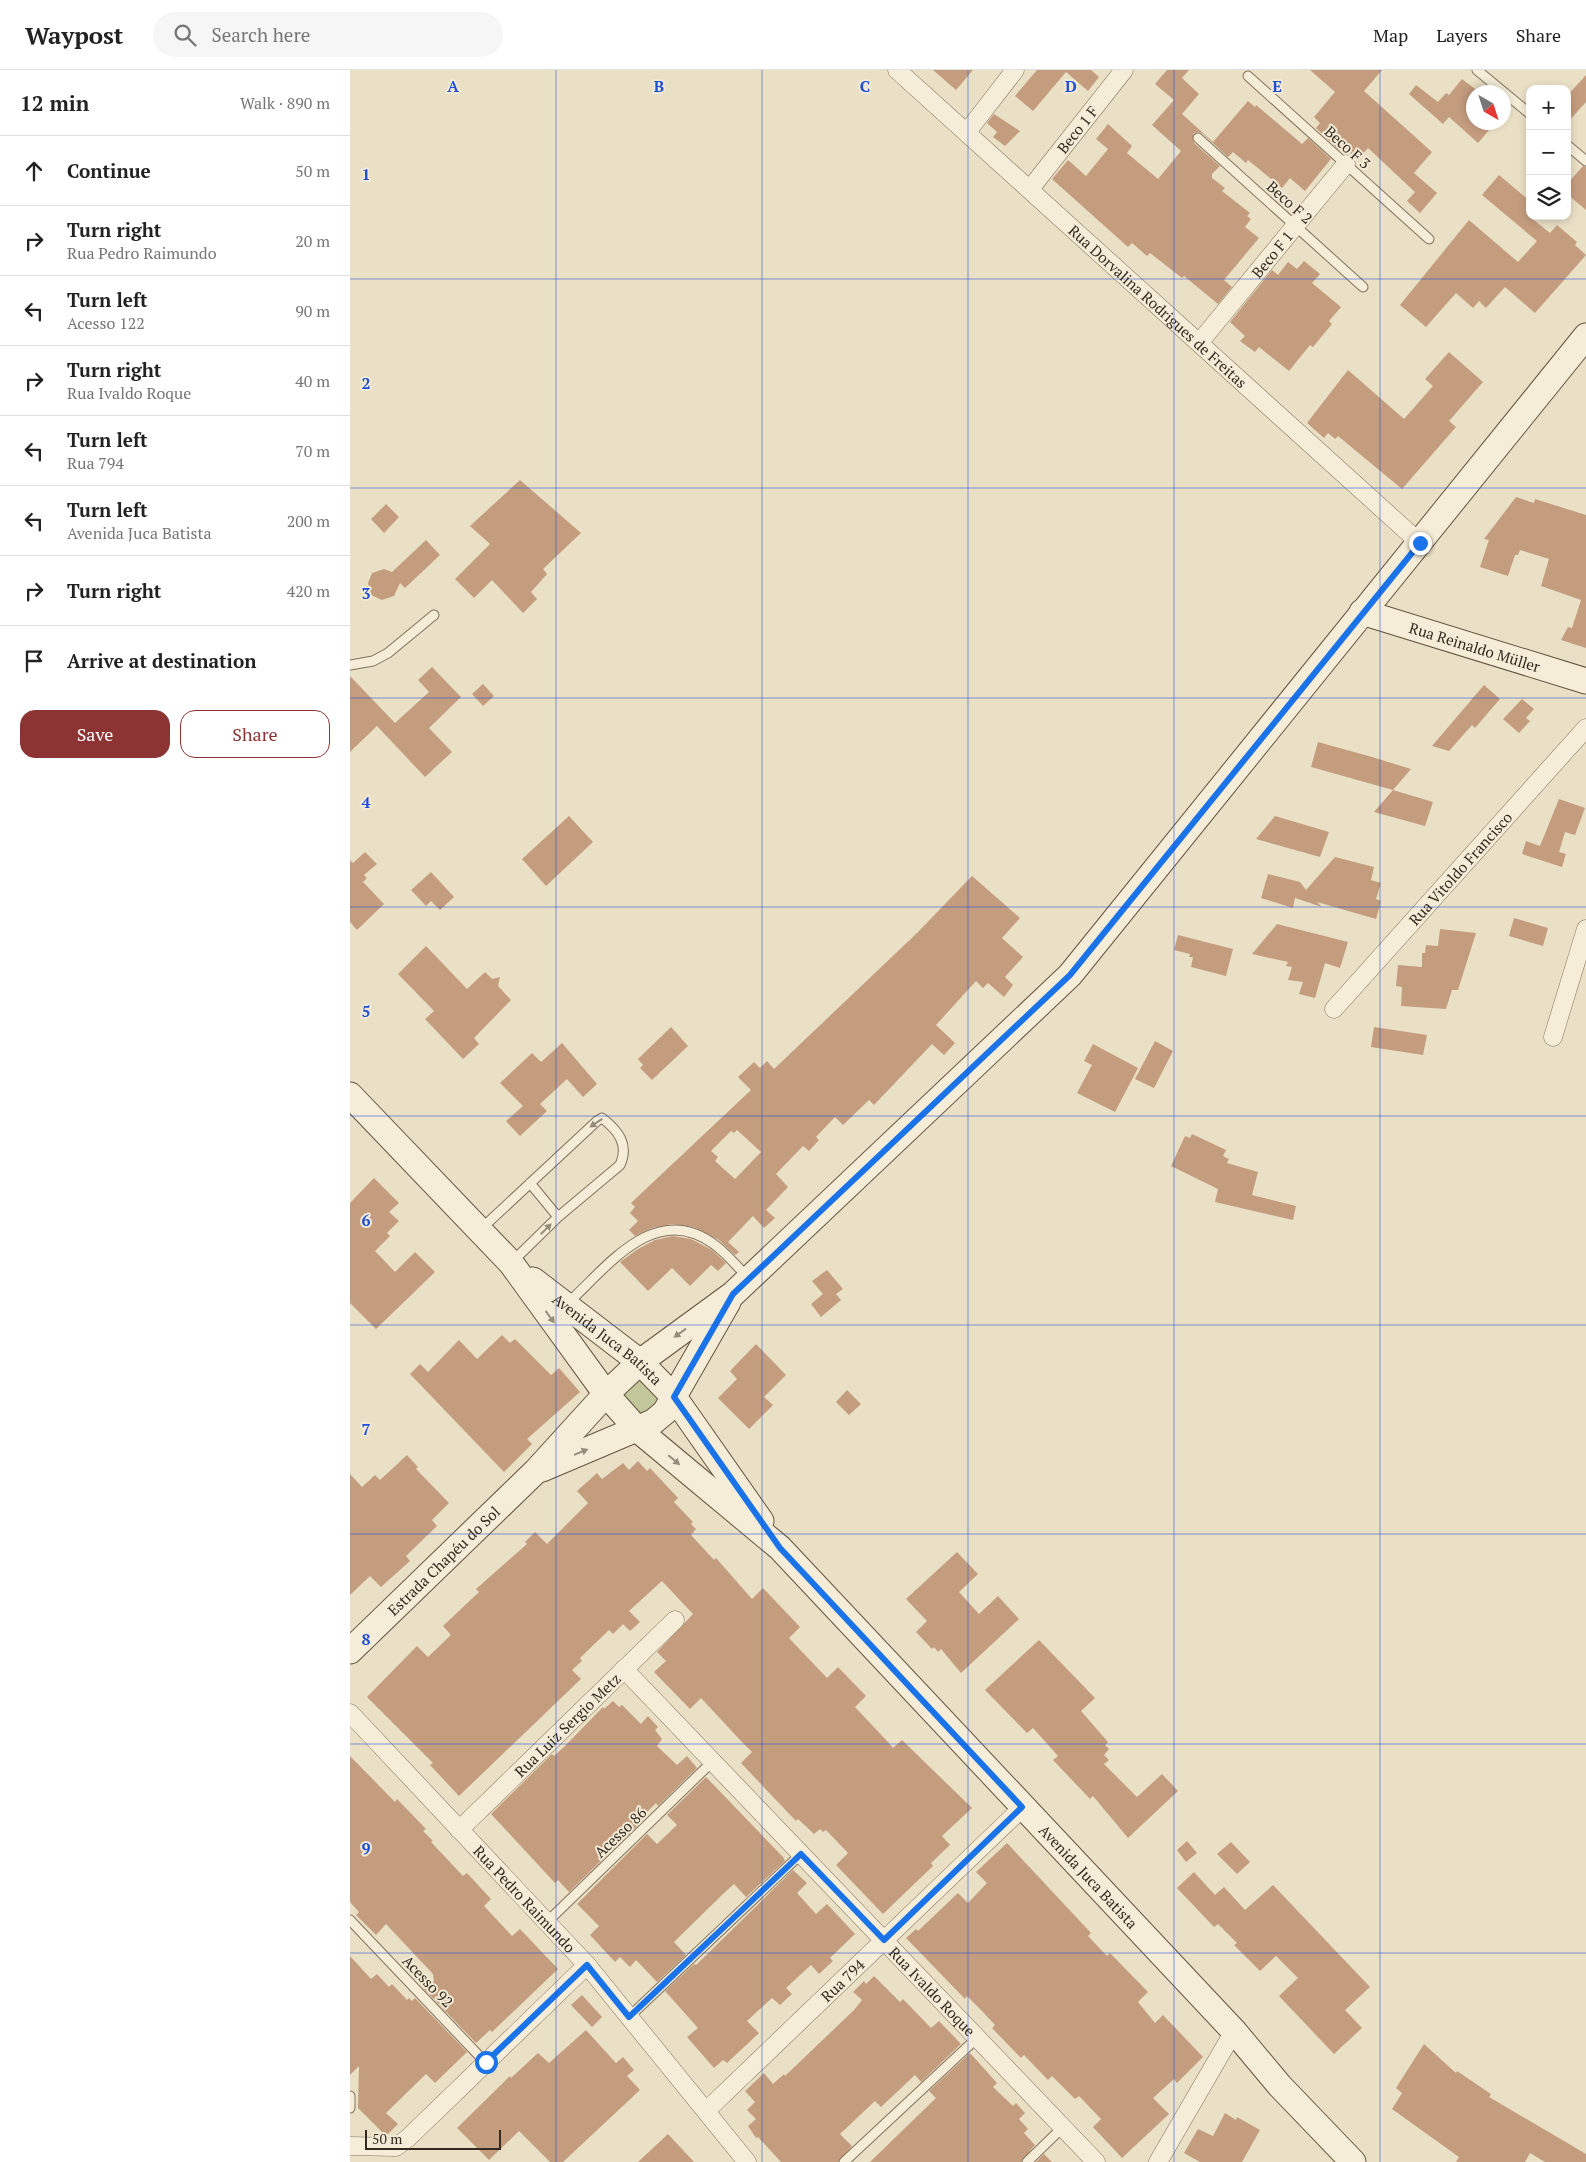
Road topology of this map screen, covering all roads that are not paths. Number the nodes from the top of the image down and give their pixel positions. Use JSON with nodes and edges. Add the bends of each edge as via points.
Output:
{"nodes":[{"id":1,"x":897,"y":70,"type":"edge"},
{"id":2,"x":1015,"y":70,"type":"edge"},
{"id":3,"x":1124,"y":70,"type":"edge"},
{"id":4,"x":1477,"y":70,"type":"edge"},
{"id":5,"x":1248,"y":76,"type":"dead end"},
{"id":6,"x":1526,"y":111,"type":"edge"},
{"id":7,"x":968,"y":132,"type":"junction"},
{"id":8,"x":1198,"y":138,"type":"dead end"},
{"id":9,"x":1571,"y":148,"type":"edge"},
{"id":10,"x":1586,"y":161,"type":"edge"},
{"id":11,"x":1346,"y":164,"type":"junction"},
{"id":12,"x":1030,"y":189,"type":"junction"},
{"id":13,"x":1295,"y":226,"type":"junction"},
{"id":14,"x":1430,"y":239,"type":"dead end"},
{"id":15,"x":1363,"y":287,"type":"dead end"},
{"id":16,"x":1586,"y":336,"type":"edge"},
{"id":17,"x":1199,"y":343,"type":"junction"},
{"id":18,"x":1420,"y":543,"type":"junction"},
{"id":19,"x":1362,"y":612,"type":"junction"},
{"id":20,"x":434,"y":615,"type":"dead end"},
{"id":21,"x":350,"y":665,"type":"edge"},
{"id":22,"x":1586,"y":681,"type":"edge"},
{"id":23,"x":1586,"y":728,"type":"edge"},
{"id":24,"x":1586,"y":929,"type":"edge"},
{"id":25,"x":1334,"y":1009,"type":"dead end"},
{"id":26,"x":1553,"y":1037,"type":"dead end"},
{"id":27,"x":350,"y":1095,"type":"edge"},
{"id":28,"x":530,"y":1183,"type":"junction"},
{"id":29,"x":558,"y":1217,"type":"junction"},
{"id":30,"x":479,"y":1231,"type":"junction"},
{"id":31,"x":511,"y":1263,"type":"junction"},
{"id":32,"x":741,"y":1286,"type":"junction"},
{"id":33,"x":566,"y":1305,"type":"junction"},
{"id":34,"x":640,"y":1362,"type":"junction"},
{"id":35,"x":606,"y":1394,"type":"junction"},
{"id":36,"x":674,"y":1397,"type":"junction"},
{"id":37,"x":637,"y":1429,"type":"junction"},
{"id":38,"x":536,"y":1471,"type":"junction"},
{"id":39,"x":780,"y":1548,"type":"junction"},
{"id":40,"x":674,"y":1620,"type":"dead end"},
{"id":41,"x":350,"y":1651,"type":"edge"},
{"id":42,"x":624,"y":1669,"type":"junction"},
{"id":43,"x":350,"y":1713,"type":"edge"},
{"id":44,"x":713,"y":1761,"type":"junction"},
{"id":45,"x":1022,"y":1807,"type":"junction"},
{"id":46,"x":460,"y":1830,"type":"junction"},
{"id":47,"x":801,"y":1854,"type":"junction"},
{"id":48,"x":350,"y":1920,"type":"edge"},
{"id":49,"x":547,"y":1922,"type":"junction"},
{"id":50,"x":884,"y":1940,"type":"junction"},
{"id":51,"x":587,"y":1965,"type":"junction"},
{"id":52,"x":629,"y":2017,"type":"junction"},
{"id":53,"x":1234,"y":2031,"type":"junction"},
{"id":54,"x":977,"y":2038,"type":"junction"},
{"id":55,"x":486,"y":2062,"type":"junction"},
{"id":56,"x":350,"y":2096,"type":"edge"},
{"id":57,"x":350,"y":2108,"type":"edge"},
{"id":58,"x":706,"y":2111,"type":"junction"},
{"id":59,"x":1063,"y":2127,"type":"junction"},
{"id":60,"x":350,"y":2146,"type":"edge"},
{"id":61,"x":747,"y":2162,"type":"edge"},
{"id":62,"x":844,"y":2162,"type":"edge"},
{"id":63,"x":1027,"y":2162,"type":"edge"},
{"id":64,"x":1096,"y":2162,"type":"edge"},
{"id":65,"x":1158,"y":2162,"type":"edge"},
{"id":66,"x":1353,"y":2162,"type":"edge"}],
"edges":[{"from":1,"to":7,"type":"street","name":"Rua Dorvalina Rodrigues de Freitas"},
{"from":2,"to":7,"type":"street"},
{"from":3,"to":12,"type":"street","name":"Beco 1 F"},
{"from":4,"to":6,"type":"lane"},
{"from":5,"to":11,"type":"lane","name":"Beco F 3"},
{"from":7,"to":12,"type":"street","name":"Rua Dorvalina Rodrigues de Freitas"},
{"from":8,"to":13,"type":"lane","name":"Beco F 2"},
{"from":9,"to":10,"type":"lane"},
{"from":11,"to":13,"type":"street","name":"Beco F 1"},
{"from":11,"to":14,"type":"lane","name":"Beco F 3"},
{"from":12,"to":17,"type":"street","name":"Rua Dorvalina Rodrigues de Freitas"},
{"from":13,"to":15,"type":"lane","name":"Beco F 2"},
{"from":13,"to":17,"type":"street","name":"Beco F 1"},
{"from":16,"to":18,"type":"main road"},
{"from":17,"to":18,"type":"street","name":"Rua Dorvalina Rodrigues de Freitas"},
{"from":18,"to":19,"type":"main road"},
{"from":19,"to":22,"type":"main road","name":"Rua Reinaldo Müller"},
{"from":19,"to":32,"type":"main road","via":[[1070,975]]},
{"from":20,"to":21,"type":"lane","via":[[388,653],[373,661]]},
{"from":23,"to":25,"type":"street","name":"Rua Vitoldo Francisco"},
{"from":24,"to":26,"type":"street"},
{"from":27,"to":30,"type":"main road","name":"Avenida Juca Batista"},
{"from":28,"to":29,"type":"lane"},
{"from":29,"to":28,"type":"lane","one_way":true,"via":[[620,1165],[625,1146],[609,1124],[602,1118],[596,1121]]},
{"from":28,"to":30,"type":"lane"},
{"from":31,"to":29,"type":"lane","one_way":true},
{"from":30,"to":31,"type":"main road","name":"Avenida Juca Batista"},
{"from":31,"to":33,"type":"main road","name":"Avenida Juca Batista"},
{"from":31,"to":35,"type":"main road","name":"Avenida Juca Batista","one_way":true},
{"from":32,"to":33,"type":"lane","via":[[715,1245],[690,1231],[660,1230],[637,1240]]},
{"from":32,"to":34,"type":"main road","name":"Estrada Chapéu do Sol","one_way":true},
{"from":32,"to":36,"type":"main road","name":"Estrada Chapéu do Sol"},
{"from":33,"to":34,"type":"main road","name":"Avenida Juca Batista"},
{"from":34,"to":35,"type":"main road","name":"Estrada Chapéu do Sol"},
{"from":34,"to":36,"type":"main road","name":"Avenida Juca Batista"},
{"from":35,"to":37,"type":"main road","name":"Avenida Juca Batista"},
{"from":35,"to":38,"type":"main road","name":"Estrada Chapéu do Sol"},
{"from":36,"to":37,"type":"main road","name":"Estrada Chapéu do Sol","via":[[665,1412]]},
{"from":36,"to":39,"type":"main road","name":"Avenida Juca Batista"},
{"from":38,"to":37,"type":"main road","name":"Estrada Chapéu do Sol","one_way":true},
{"from":37,"to":39,"type":"main road","name":"Avenida Juca Batista","one_way":true},
{"from":38,"to":41,"type":"main road","name":"Estrada Chapéu do Sol"},
{"from":39,"to":45,"type":"main road","name":"Avenida Juca Batista"},
{"from":40,"to":42,"type":"street","name":"Rua Luiz Sergio Metz"},
{"from":42,"to":44,"type":"street","name":"Rua Ivaldo Roque"},
{"from":42,"to":46,"type":"street","name":"Rua Luiz Sergio Metz"},
{"from":43,"to":46,"type":"street","name":"Rua Pedro Raimundo"},
{"from":44,"to":47,"type":"street","name":"Rua Ivaldo Roque"},
{"from":44,"to":49,"type":"lane","name":"Acesso 86"},
{"from":45,"to":50,"type":"street","name":"Rua 794"},
{"from":45,"to":53,"type":"main road","name":"Avenida Juca Batista"},
{"from":46,"to":49,"type":"street","name":"Rua Pedro Raimundo"},
{"from":47,"to":50,"type":"street","name":"Rua Ivaldo Roque"},
{"from":47,"to":52,"type":"lane"},
{"from":48,"to":55,"type":"lane","name":"Acesso 92"},
{"from":49,"to":51,"type":"street","name":"Rua Pedro Raimundo"},
{"from":50,"to":54,"type":"street","name":"Rua Ivaldo Roque"},
{"from":50,"to":58,"type":"street","name":"Rua 794"},
{"from":51,"to":52,"type":"street","name":"Rua Pedro Raimundo"},
{"from":51,"to":55,"type":"street"},
{"from":52,"to":58,"type":"street","name":"Rua Pedro Raimundo"},
{"from":53,"to":65,"type":"street"},
{"from":53,"to":66,"type":"main road","name":"Avenida Juca Batista","via":[[1280,2086]]},
{"from":54,"to":59,"type":"street","name":"Rua Ivaldo Roque"},
{"from":54,"to":62,"type":"lane"},
{"from":55,"to":60,"type":"street","via":[[396,2147]]},
{"from":56,"to":57,"type":"lane"},
{"from":58,"to":61,"type":"street","name":"Rua Pedro Raimundo"},
{"from":59,"to":63,"type":"lane"},
{"from":59,"to":64,"type":"street","name":"Rua Ivaldo Roque"}]}
